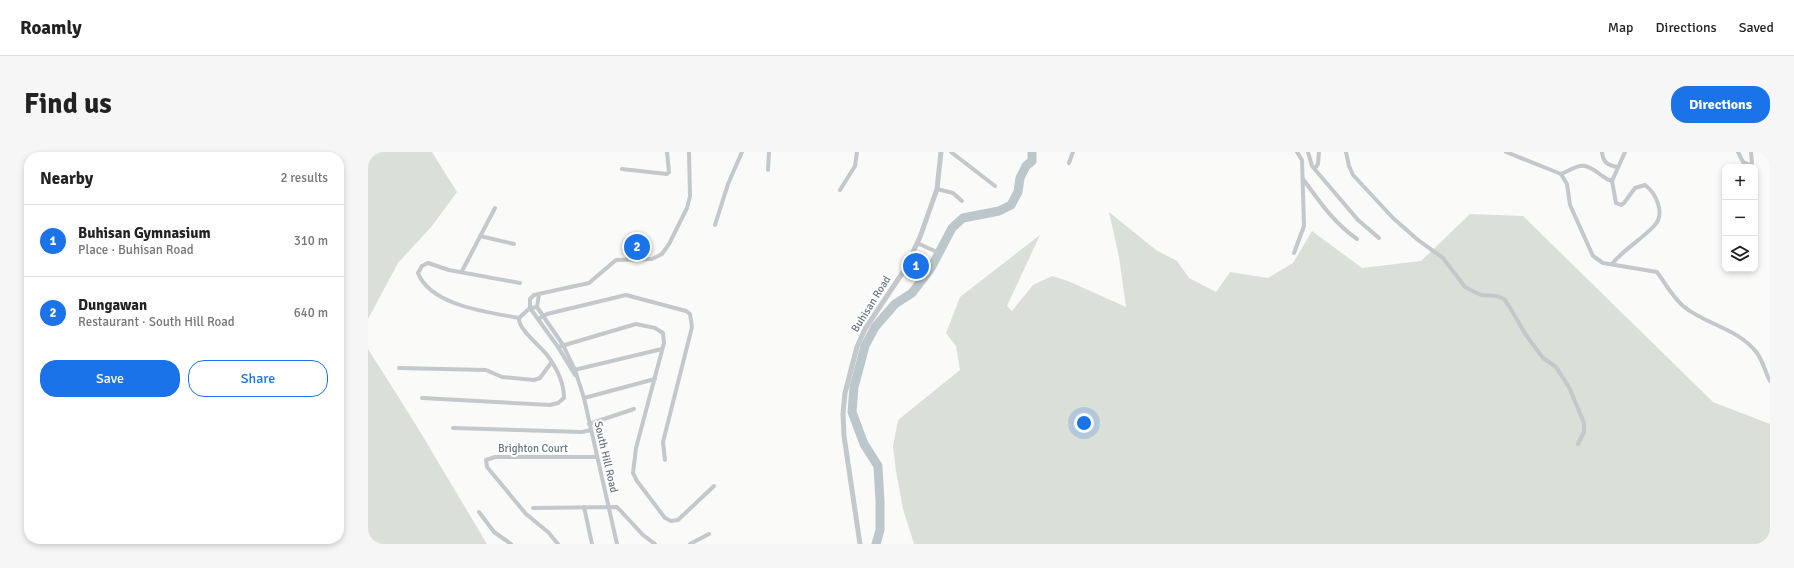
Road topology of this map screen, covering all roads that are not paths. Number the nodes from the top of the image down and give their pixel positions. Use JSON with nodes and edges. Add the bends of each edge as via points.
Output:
{"nodes":[{"id":1,"x":667,"y":152,"type":"edge"},
{"id":2,"x":689,"y":152,"type":"edge"},
{"id":3,"x":742,"y":152,"type":"edge"},
{"id":4,"x":770,"y":152,"type":"edge"},
{"id":5,"x":857,"y":152,"type":"edge"},
{"id":6,"x":942,"y":152,"type":"edge"},
{"id":7,"x":951,"y":152,"type":"edge"},
{"id":8,"x":1072,"y":152,"type":"edge"},
{"id":9,"x":1297,"y":152,"type":"edge"},
{"id":10,"x":1308,"y":152,"type":"edge"},
{"id":11,"x":1319,"y":152,"type":"edge"},
{"id":12,"x":1346,"y":152,"type":"edge"},
{"id":13,"x":1506,"y":152,"type":"edge"},
{"id":14,"x":1602,"y":152,"type":"edge"},
{"id":15,"x":1625,"y":152,"type":"edge"},
{"id":16,"x":1738,"y":152,"type":"edge"},
{"id":17,"x":1751,"y":152,"type":"edge"},
{"id":18,"x":1069,"y":163,"type":"dead end"},
{"id":19,"x":1617,"y":167,"type":"junction"},
{"id":20,"x":1315,"y":168,"type":"junction"},
{"id":21,"x":622,"y":169,"type":"dead end"},
{"id":22,"x":768,"y":170,"type":"dead end"},
{"id":23,"x":1561,"y":174,"type":"junction"},
{"id":24,"x":1303,"y":178,"type":"junction"},
{"id":25,"x":1612,"y":181,"type":"junction"},
{"id":26,"x":995,"y":186,"type":"dead end"},
{"id":27,"x":937,"y":189,"type":"junction"},
{"id":28,"x":840,"y":190,"type":"dead end"},
{"id":29,"x":962,"y":201,"type":"dead end"},
{"id":30,"x":495,"y":208,"type":"dead end"},
{"id":31,"x":715,"y":225,"type":"dead end"},
{"id":32,"x":480,"y":236,"type":"junction"},
{"id":33,"x":1379,"y":238,"type":"dead end"},
{"id":34,"x":1357,"y":239,"type":"dead end"},
{"id":35,"x":917,"y":243,"type":"junction"},
{"id":36,"x":514,"y":244,"type":"dead end"},
{"id":37,"x":937,"y":252,"type":"dead end"},
{"id":38,"x":1294,"y":253,"type":"dead end"},
{"id":39,"x":1612,"y":264,"type":"junction"},
{"id":40,"x":462,"y":272,"type":"junction"},
{"id":41,"x":520,"y":283,"type":"dead end"},
{"id":42,"x":539,"y":294,"type":"junction"},
{"id":43,"x":537,"y":307,"type":"junction"},
{"id":44,"x":530,"y":308,"type":"junction"},
{"id":45,"x":543,"y":315,"type":"junction"},
{"id":46,"x":519,"y":318,"type":"junction"},
{"id":47,"x":538,"y":319,"type":"junction"},
{"id":48,"x":563,"y":344,"type":"junction"},
{"id":49,"x":558,"y":347,"type":"junction"},
{"id":50,"x":662,"y":349,"type":"junction"},
{"id":51,"x":551,"y":363,"type":"junction"},
{"id":52,"x":398,"y":368,"type":"dead end"},
{"id":53,"x":573,"y":370,"type":"junction"},
{"id":54,"x":656,"y":378,"type":"junction"},
{"id":55,"x":1770,"y":381,"type":"edge"},
{"id":56,"x":422,"y":398,"type":"dead end"},
{"id":57,"x":584,"y":398,"type":"junction"},
{"id":58,"x":634,"y":409,"type":"dead end"},
{"id":59,"x":589,"y":424,"type":"junction"},
{"id":60,"x":453,"y":428,"type":"dead end"},
{"id":61,"x":591,"y":430,"type":"junction"},
{"id":62,"x":1578,"y":444,"type":"dead end"},
{"id":63,"x":597,"y":457,"type":"junction"},
{"id":64,"x":665,"y":460,"type":"dead end"},
{"id":65,"x":714,"y":486,"type":"dead end"},
{"id":66,"x":584,"y":507,"type":"junction"},
{"id":67,"x":608,"y":507,"type":"junction"},
{"id":68,"x":533,"y":508,"type":"dead end"},
{"id":69,"x":479,"y":512,"type":"dead end"},
{"id":70,"x":709,"y":534,"type":"dead end"},
{"id":71,"x":511,"y":544,"type":"edge"},
{"id":72,"x":558,"y":544,"type":"edge"},
{"id":73,"x":592,"y":544,"type":"edge"},
{"id":74,"x":618,"y":544,"type":"edge"},
{"id":75,"x":655,"y":544,"type":"edge"},
{"id":76,"x":690,"y":544,"type":"edge"},
{"id":77,"x":860,"y":544,"type":"edge"}],
"edges":[{"from":1,"to":21,"type":"street","via":[[667,174]]},
{"from":2,"to":42,"type":"street","via":[[690,196],[687,208],[662,254],[652,259],[616,260],[589,283]]},
{"from":3,"to":31,"type":"street","via":[[728,184]]},
{"from":4,"to":22,"type":"street"},
{"from":5,"to":28,"type":"street","via":[[854,166]]},
{"from":6,"to":27,"type":"street","name":"Buhisan Road"},
{"from":7,"to":26,"type":"street"},
{"from":8,"to":18,"type":"street"},
{"from":9,"to":24,"type":"street","via":[[1302,160]]},
{"from":10,"to":20,"type":"street","via":[[1310,164]]},
{"from":11,"to":20,"type":"street"},
{"from":12,"to":62,"type":"street","via":[[1349,166],[1358,181],[1393,218],[1443,258],[1465,287],[1481,295],[1504,299],[1543,358],[1556,367],[1570,387],[1584,423],[1584,432]]},
{"from":13,"to":23,"type":"street"},
{"from":14,"to":19,"type":"street","via":[[1609,166]]},
{"from":15,"to":19,"type":"street"},
{"from":16,"to":17,"type":"street","via":[[1743,162],[1750,165]]},
{"from":19,"to":25,"type":"street"},
{"from":20,"to":33,"type":"street","via":[[1358,220]]},
{"from":23,"to":25,"type":"street","via":[[1575,166],[1584,166]]},
{"from":23,"to":39,"type":"street","via":[[1566,179],[1570,205],[1589,249],[1593,256],[1603,263]]},
{"from":24,"to":34,"type":"street","via":[[1324,209],[1344,230]]},
{"from":24,"to":38,"type":"street","via":[[1304,226]]},
{"from":25,"to":39,"type":"street","via":[[1616,203],[1621,205],[1635,188],[1645,185],[1656,198],[1659,215],[1654,226]]},
{"from":27,"to":29,"type":"street","via":[[953,193]]},
{"from":27,"to":35,"type":"street","name":"Buhisan Road"},
{"from":30,"to":32,"type":"street"},
{"from":32,"to":36,"type":"street"},
{"from":32,"to":40,"type":"street"},
{"from":35,"to":37,"type":"street"},
{"from":35,"to":77,"type":"street","name":"Buhisan Road","via":[[905,269],[865,329],[857,347],[845,393],[844,436]]},
{"from":39,"to":55,"type":"street","via":[[1657,272],[1682,305],[1694,314],[1742,338],[1751,346],[1758,354]]},
{"from":40,"to":41,"type":"street"},
{"from":40,"to":46,"type":"street","via":[[428,263],[422,266],[418,273],[426,287],[441,297],[466,306]]},
{"from":42,"to":43,"type":"street"},
{"from":42,"to":44,"type":"street","via":[[531,297]]},
{"from":43,"to":44,"type":"street"},
{"from":43,"to":45,"type":"street","name":"South Hill Road"},
{"from":44,"to":46,"type":"street"},
{"from":44,"to":47,"type":"street","name":"South Hill Road"},
{"from":45,"to":47,"type":"street"},
{"from":45,"to":48,"type":"street","name":"South Hill Road"},
{"from":45,"to":64,"type":"street","via":[[626,295],[690,314],[692,328],[663,442]]},
{"from":46,"to":51,"type":"street","via":[[520,325]]},
{"from":47,"to":49,"type":"street","name":"South Hill Road"},
{"from":48,"to":49,"type":"street"},
{"from":48,"to":50,"type":"street","via":[[639,324],[663,333],[665,339]]},
{"from":48,"to":53,"type":"street","name":"South Hill Road"},
{"from":49,"to":53,"type":"street","name":"South Hill Road"},
{"from":50,"to":53,"type":"street"},
{"from":50,"to":54,"type":"street"},
{"from":51,"to":52,"type":"street","via":[[540,378],[534,380],[502,376],[486,370]]},
{"from":51,"to":56,"type":"street","via":[[564,388],[564,398],[558,404]]},
{"from":53,"to":57,"type":"street","name":"South Hill Road"},
{"from":54,"to":57,"type":"street"},
{"from":54,"to":65,"type":"street","via":[[636,448],[633,473],[637,481],[665,518],[671,521],[678,520]]},
{"from":57,"to":59,"type":"street","name":"South Hill Road"},
{"from":58,"to":59,"type":"street"},
{"from":59,"to":61,"type":"street","name":"South Hill Road"},
{"from":60,"to":61,"type":"street","via":[[582,432]]},
{"from":61,"to":63,"type":"street","name":"South Hill Road"},
{"from":63,"to":67,"type":"street","name":"South Hill Road"},
{"from":63,"to":72,"type":"street","name":"Brighton Court","via":[[495,456],[486,460],[487,466],[526,514]]},
{"from":66,"to":67,"type":"street"},
{"from":66,"to":68,"type":"street"},
{"from":66,"to":73,"type":"street"},
{"from":67,"to":74,"type":"street","name":"South Hill Road"},
{"from":67,"to":75,"type":"street","via":[[617,507]]},
{"from":69,"to":71,"type":"street","via":[[494,532]]},
{"from":70,"to":76,"type":"street"}]}
